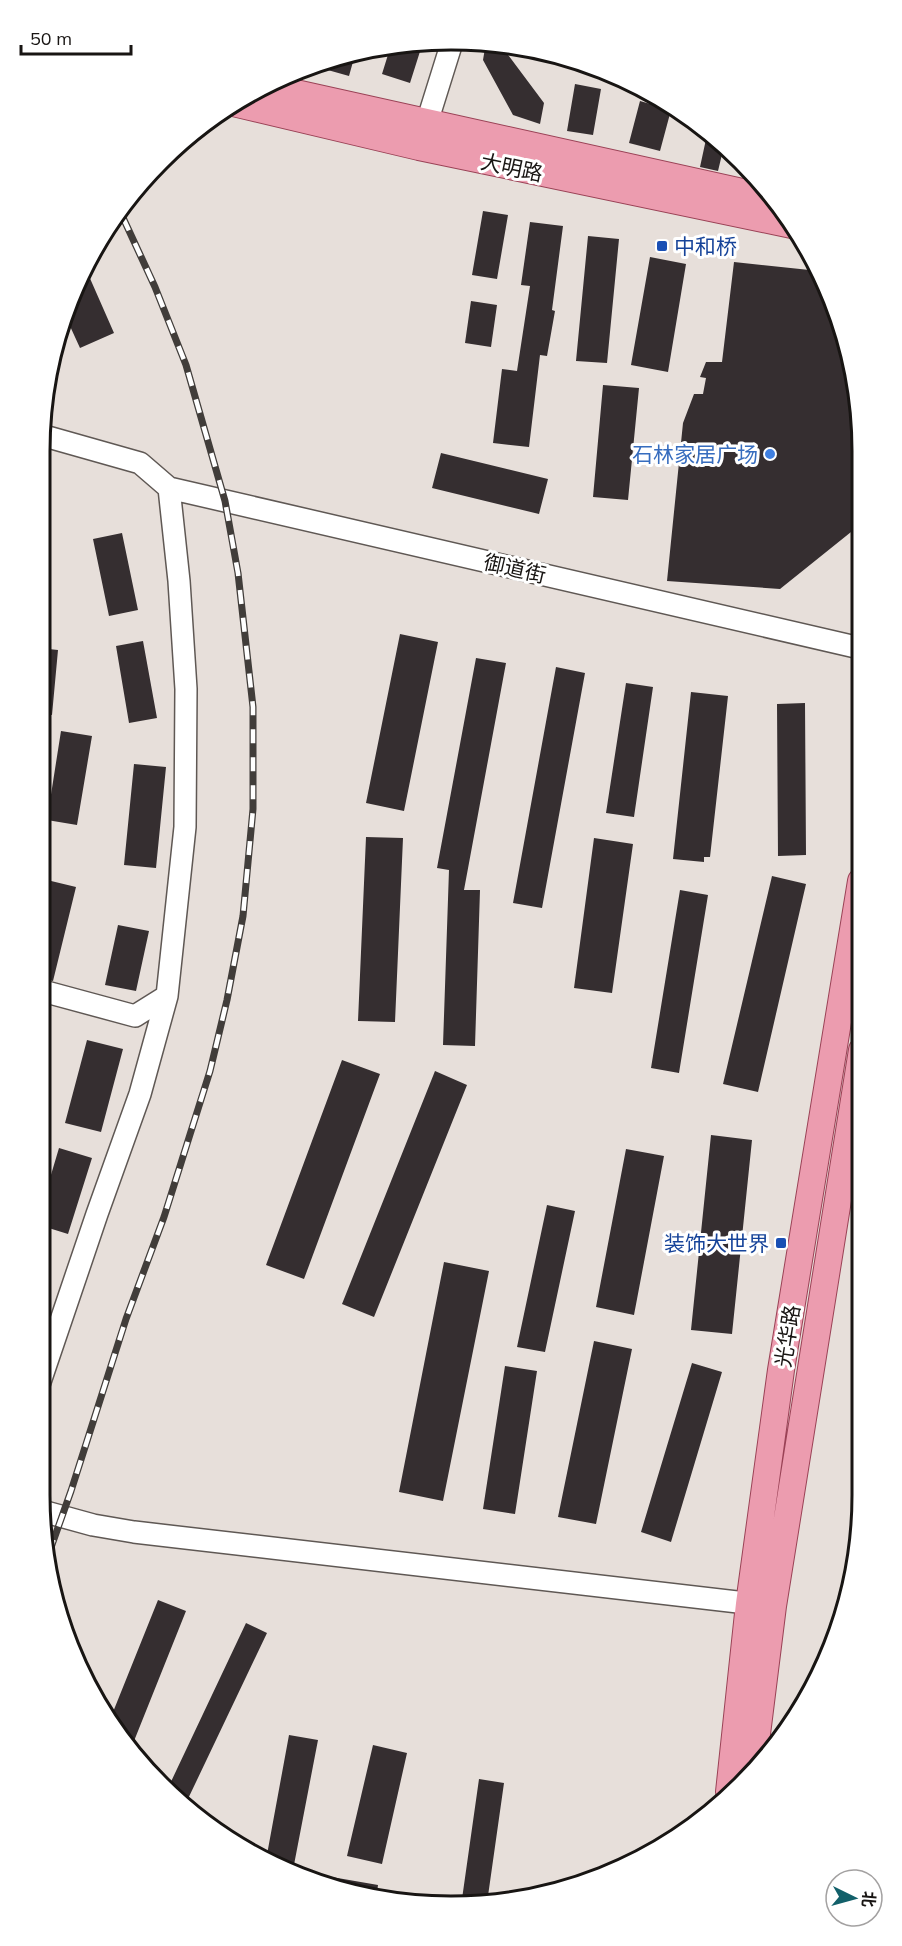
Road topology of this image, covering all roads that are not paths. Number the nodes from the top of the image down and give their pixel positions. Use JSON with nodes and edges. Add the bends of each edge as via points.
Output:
{"nodes":[{"id":1,"x":450,"y":50,"type":"edge"},
{"id":2,"x":277,"y":89,"type":"edge"},
{"id":3,"x":245,"y":106,"type":"edge"},
{"id":4,"x":428,"y":123,"type":"junction"},
{"id":5,"x":419,"y":147,"type":"junction"},
{"id":6,"x":761,"y":196,"type":"edge"},
{"id":7,"x":781,"y":223,"type":"edge"},
{"id":8,"x":50,"y":438,"type":"edge"},
{"id":9,"x":169,"y":488,"type":"junction"},
{"id":10,"x":852,"y":646,"type":"edge"},
{"id":11,"x":852,"y":936,"type":"edge"},
{"id":12,"x":50,"y":993,"type":"edge"},
{"id":13,"x":167,"y":996,"type":"junction"},
{"id":14,"x":852,"y":1105,"type":"edge"},
{"id":15,"x":50,"y":1352,"type":"edge"},
{"id":16,"x":50,"y":1513,"type":"edge"},
{"id":17,"x":761,"y":1605,"type":"junction"},
{"id":18,"x":753,"y":1760,"type":"edge"},
{"id":19,"x":730,"y":1783,"type":"edge"}],
"edges":[{"from":1,"to":4,"type":"street"},
{"from":2,"to":4,"type":"main road","name":"大明路"},
{"from":3,"to":5,"type":"main road","name":"大明路"},
{"from":4,"to":5,"type":"street"},
{"from":4,"to":6,"type":"main road","name":"大明路"},
{"from":5,"to":7,"type":"main road","name":"大明路"},
{"from":8,"to":9,"type":"street","via":[[140,463]]},
{"from":9,"to":10,"type":"street","name":"御道街"},
{"from":9,"to":13,"type":"street","via":[[186,689],[185,827]]},
{"from":11,"to":17,"type":"main road","name":"光华路","via":[[781,1370]]},
{"from":12,"to":13,"type":"street","via":[[135,1016]]},
{"from":13,"to":15,"type":"street","via":[[140,1094]]},
{"from":14,"to":17,"type":"main road","name":"光华路"},
{"from":16,"to":17,"type":"street","via":[[134,1532]]},
{"from":17,"to":18,"type":"main road","name":"光华路"},
{"from":17,"to":19,"type":"main road","name":"光华路"}]}
